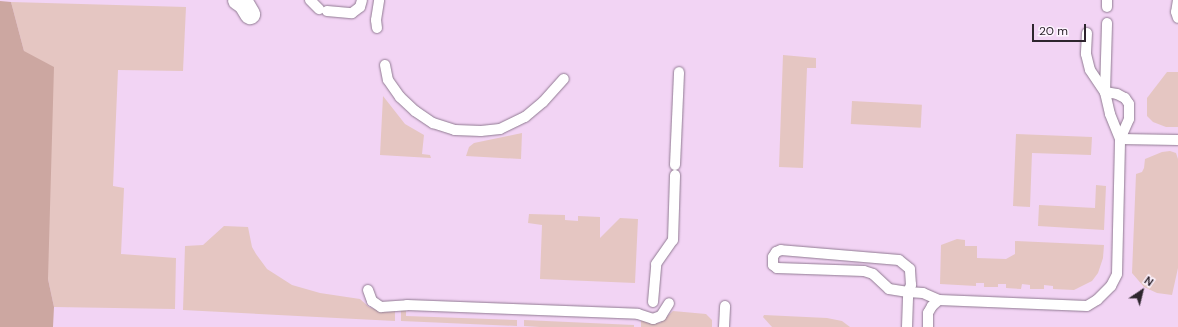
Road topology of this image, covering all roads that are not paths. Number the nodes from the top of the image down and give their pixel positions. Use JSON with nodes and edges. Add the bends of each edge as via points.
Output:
{"nodes":[{"id":1,"x":310,"y":0,"type":"edge"},
{"id":2,"x":362,"y":0,"type":"edge"},
{"id":3,"x":377,"y":0,"type":"edge"},
{"id":4,"x":1178,"y":0,"type":"edge"},
{"id":5,"x":1178,"y":18,"type":"edge"},
{"id":6,"x":1107,"y":23,"type":"dead end"},
{"id":7,"x":377,"y":28,"type":"dead end"},
{"id":8,"x":1087,"y":33,"type":"dead end"},
{"id":9,"x":384,"y":65,"type":"dead end"},
{"id":10,"x":679,"y":72,"type":"dead end"},
{"id":11,"x":564,"y":79,"type":"dead end"},
{"id":12,"x":1105,"y":92,"type":"junction"},
{"id":13,"x":1120,"y":139,"type":"junction"},
{"id":14,"x":1178,"y":140,"type":"edge"},
{"id":15,"x":368,"y":290,"type":"dead end"},
{"id":16,"x":908,"y":292,"type":"junction"},
{"id":17,"x":939,"y":300,"type":"junction"},
{"id":18,"x":653,"y":302,"type":"dead end"},
{"id":19,"x":669,"y":303,"type":"dead end"},
{"id":20,"x":725,"y":306,"type":"dead end"},
{"id":21,"x":724,"y":327,"type":"edge"},
{"id":22,"x":907,"y":327,"type":"edge"},
{"id":23,"x":928,"y":327,"type":"edge"}],
"edges":[{"from":1,"to":2,"type":"lane","via":[[323,10],[352,13],[360,7]]},
{"from":3,"to":7,"type":"lane"},
{"from":4,"to":5,"type":"lane"},
{"from":6,"to":12,"type":"lane"},
{"from":8,"to":12,"type":"lane","via":[[1086,54],[1090,70]]},
{"from":9,"to":11,"type":"lane","via":[[388,80],[400,97],[415,111],[433,124],[455,130],[481,131],[500,128],[525,117]]},
{"from":10,"to":18,"type":"lane","via":[[673,240],[656,264]]},
{"from":12,"to":13,"type":"lane"},
{"from":12,"to":13,"type":"lane","via":[[1121,96],[1129,104],[1129,119]]},
{"from":13,"to":14,"type":"lane"},
{"from":13,"to":17,"type":"lane","via":[[1116,274],[1111,286],[1097,300],[1087,306]]},
{"from":15,"to":19,"type":"lane","via":[[372,301],[381,307],[407,305],[638,314],[653,319],[661,316]]},
{"from":16,"to":16,"type":"lane","via":[[911,286],[910,269],[899,260],[781,250],[773,257],[773,265],[777,268],[864,271],[873,274],[889,289]]},
{"from":16,"to":17,"type":"lane","via":[[923,293]]},
{"from":16,"to":22,"type":"lane"},
{"from":17,"to":23,"type":"lane","via":[[928,313]]},
{"from":20,"to":21,"type":"lane"}]}
